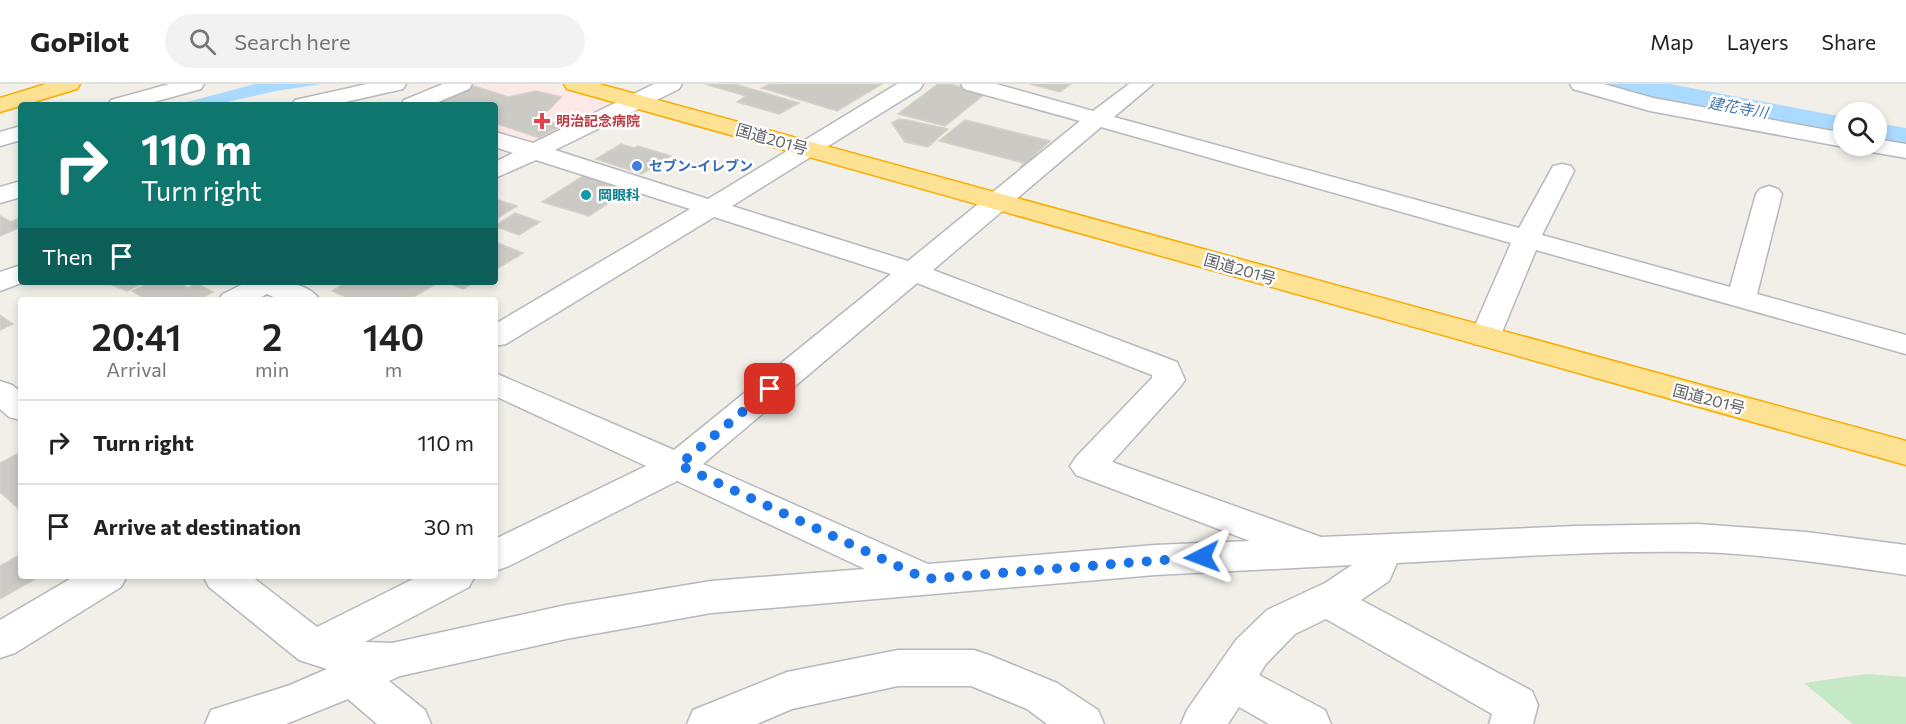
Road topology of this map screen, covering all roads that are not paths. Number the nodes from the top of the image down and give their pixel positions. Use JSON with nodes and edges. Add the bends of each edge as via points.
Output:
{"nodes":[{"id":1,"x":13,"y":84,"type":"edge"},
{"id":2,"x":45,"y":84,"type":"edge"},
{"id":3,"x":69,"y":84,"type":"edge"},
{"id":4,"x":193,"y":84,"type":"edge"},
{"id":5,"x":395,"y":84,"type":"edge"},
{"id":6,"x":461,"y":84,"type":"edge"},
{"id":7,"x":575,"y":84,"type":"edge"},
{"id":8,"x":670,"y":84,"type":"edge"},
{"id":9,"x":912,"y":84,"type":"edge"},
{"id":10,"x":972,"y":84,"type":"edge"},
{"id":11,"x":1143,"y":84,"type":"edge"},
{"id":12,"x":1581,"y":84,"type":"edge"},
{"id":13,"x":0,"y":88,"type":"edge"},
{"id":14,"x":347,"y":94,"type":"junction"},
{"id":15,"x":0,"y":98,"type":"edge"},
{"id":16,"x":636,"y":101,"type":"junction"},
{"id":17,"x":130,"y":102,"type":"edge"},
{"id":18,"x":315,"y":102,"type":"edge"},
{"id":19,"x":376,"y":102,"type":"edge"},
{"id":20,"x":419,"y":102,"type":"edge"},
{"id":21,"x":0,"y":105,"type":"edge"},
{"id":22,"x":1097,"y":119,"type":"junction"},
{"id":23,"x":18,"y":134,"type":"edge"},
{"id":24,"x":1833,"y":138,"type":"edge"},
{"id":25,"x":0,"y":139,"type":"edge"},
{"id":26,"x":498,"y":140,"type":"edge"},
{"id":27,"x":1887,"y":148,"type":"edge"},
{"id":28,"x":808,"y":150,"type":"junction"},
{"id":29,"x":534,"y":151,"type":"junction"},
{"id":30,"x":1906,"y":151,"type":"edge"},
{"id":31,"x":498,"y":169,"type":"edge"},
{"id":32,"x":1562,"y":171,"type":"dead end"},
{"id":33,"x":18,"y":190,"type":"edge"},
{"id":34,"x":1769,"y":194,"type":"dead end"},
{"id":35,"x":0,"y":195,"type":"edge"},
{"id":36,"x":999,"y":201,"type":"junction"},
{"id":37,"x":712,"y":207,"type":"junction"},
{"id":38,"x":1527,"y":238,"type":"junction"},
{"id":39,"x":913,"y":272,"type":"junction"},
{"id":40,"x":18,"y":274,"type":"edge"},
{"id":41,"x":0,"y":282,"type":"edge"},
{"id":42,"x":260,"y":285,"type":"edge"},
{"id":43,"x":272,"y":285,"type":"edge"},
{"id":44,"x":238,"y":297,"type":"edge"},
{"id":45,"x":298,"y":297,"type":"edge"},
{"id":46,"x":1741,"y":298,"type":"junction"},
{"id":47,"x":498,"y":336,"type":"edge"},
{"id":48,"x":1485,"y":337,"type":"junction"},
{"id":49,"x":1906,"y":345,"type":"edge"},
{"id":50,"x":498,"y":384,"type":"edge"},
{"id":51,"x":1906,"y":453,"type":"edge"},
{"id":52,"x":679,"y":465,"type":"junction"},
{"id":53,"x":1383,"y":548,"type":"junction"},
{"id":54,"x":1320,"y":552,"type":"junction"},
{"id":55,"x":498,"y":555,"type":"edge"},
{"id":56,"x":1906,"y":560,"type":"edge"},
{"id":57,"x":102,"y":579,"type":"edge"},
{"id":58,"x":227,"y":579,"type":"edge"},
{"id":59,"x":449,"y":579,"type":"edge"},
{"id":60,"x":926,"y":579,"type":"junction"},
{"id":61,"x":1327,"y":600,"type":"junction"},
{"id":62,"x":0,"y":641,"type":"edge"},
{"id":63,"x":314,"y":648,"type":"junction"},
{"id":64,"x":394,"y":660,"type":"junction"},
{"id":65,"x":354,"y":678,"type":"junction"},
{"id":66,"x":1232,"y":681,"type":"junction"},
{"id":67,"x":227,"y":724,"type":"edge"},
{"id":68,"x":409,"y":724,"type":"edge"},
{"id":69,"x":709,"y":724,"type":"edge"},
{"id":70,"x":1082,"y":724,"type":"edge"},
{"id":71,"x":1203,"y":724,"type":"edge"},
{"id":72,"x":1309,"y":724,"type":"edge"},
{"id":73,"x":1511,"y":724,"type":"edge"}],
"edges":[{"from":1,"to":13,"type":"highway"},
{"from":2,"to":15,"type":"highway"},
{"from":3,"to":21,"type":"highway"},
{"from":4,"to":17,"type":"street"},
{"from":5,"to":14,"type":"street"},
{"from":6,"to":20,"type":"street"},
{"from":7,"to":16,"type":"highway","name":"国道201号"},
{"from":8,"to":16,"type":"street"},
{"from":9,"to":28,"type":"street"},
{"from":10,"to":22,"type":"street"},
{"from":11,"to":22,"type":"street"},
{"from":12,"to":24,"type":"street","via":[[1650,104]]},
{"from":14,"to":18,"type":"street"},
{"from":14,"to":19,"type":"street"},
{"from":16,"to":28,"type":"highway","name":"国道201号"},
{"from":16,"to":29,"type":"street"},
{"from":22,"to":36,"type":"street"},
{"from":22,"to":38,"type":"street"},
{"from":23,"to":25,"type":"street"},
{"from":26,"to":29,"type":"street"},
{"from":27,"to":30,"type":"street"},
{"from":28,"to":36,"type":"highway","name":"国道201号"},
{"from":28,"to":37,"type":"street"},
{"from":29,"to":31,"type":"street"},
{"from":29,"to":37,"type":"street"},
{"from":32,"to":38,"type":"street"},
{"from":33,"to":35,"type":"street"},
{"from":34,"to":46,"type":"street"},
{"from":36,"to":39,"type":"street"},
{"from":36,"to":48,"type":"highway","name":"国道201号"},
{"from":37,"to":39,"type":"street"},
{"from":37,"to":47,"type":"street"},
{"from":38,"to":46,"type":"street"},
{"from":38,"to":48,"type":"street"},
{"from":39,"to":52,"type":"street"},
{"from":39,"to":54,"type":"street","via":[[1166,369],[1168,380],[1088,466]]},
{"from":40,"to":41,"type":"street"},
{"from":42,"to":44,"type":"street"},
{"from":43,"to":45,"type":"street"},
{"from":46,"to":49,"type":"street"},
{"from":48,"to":51,"type":"highway","name":"国道201号"},
{"from":50,"to":52,"type":"street"},
{"from":52,"to":55,"type":"street"},
{"from":52,"to":60,"type":"street"},
{"from":53,"to":54,"type":"street"},
{"from":53,"to":56,"type":"street","via":[[1698,538],[1806,546]]},
{"from":53,"to":61,"type":"street","via":[[1375,570]]},
{"from":54,"to":60,"type":"street","via":[[1155,560]]},
{"from":57,"to":62,"type":"street"},
{"from":58,"to":63,"type":"street"},
{"from":59,"to":63,"type":"street"},
{"from":60,"to":64,"type":"street","via":[[711,597],[566,622]]},
{"from":61,"to":66,"type":"street","via":[[1281,622],[1251,652]]},
{"from":61,"to":73,"type":"street","via":[[1516,705]]},
{"from":63,"to":64,"type":"street","via":[[353,659]]},
{"from":64,"to":65,"type":"street"},
{"from":65,"to":67,"type":"street"},
{"from":65,"to":68,"type":"street"},
{"from":66,"to":71,"type":"street"},
{"from":66,"to":72,"type":"street"},
{"from":69,"to":70,"type":"street","via":[[787,691],[898,668],[974,668],[1042,696]]}]}
